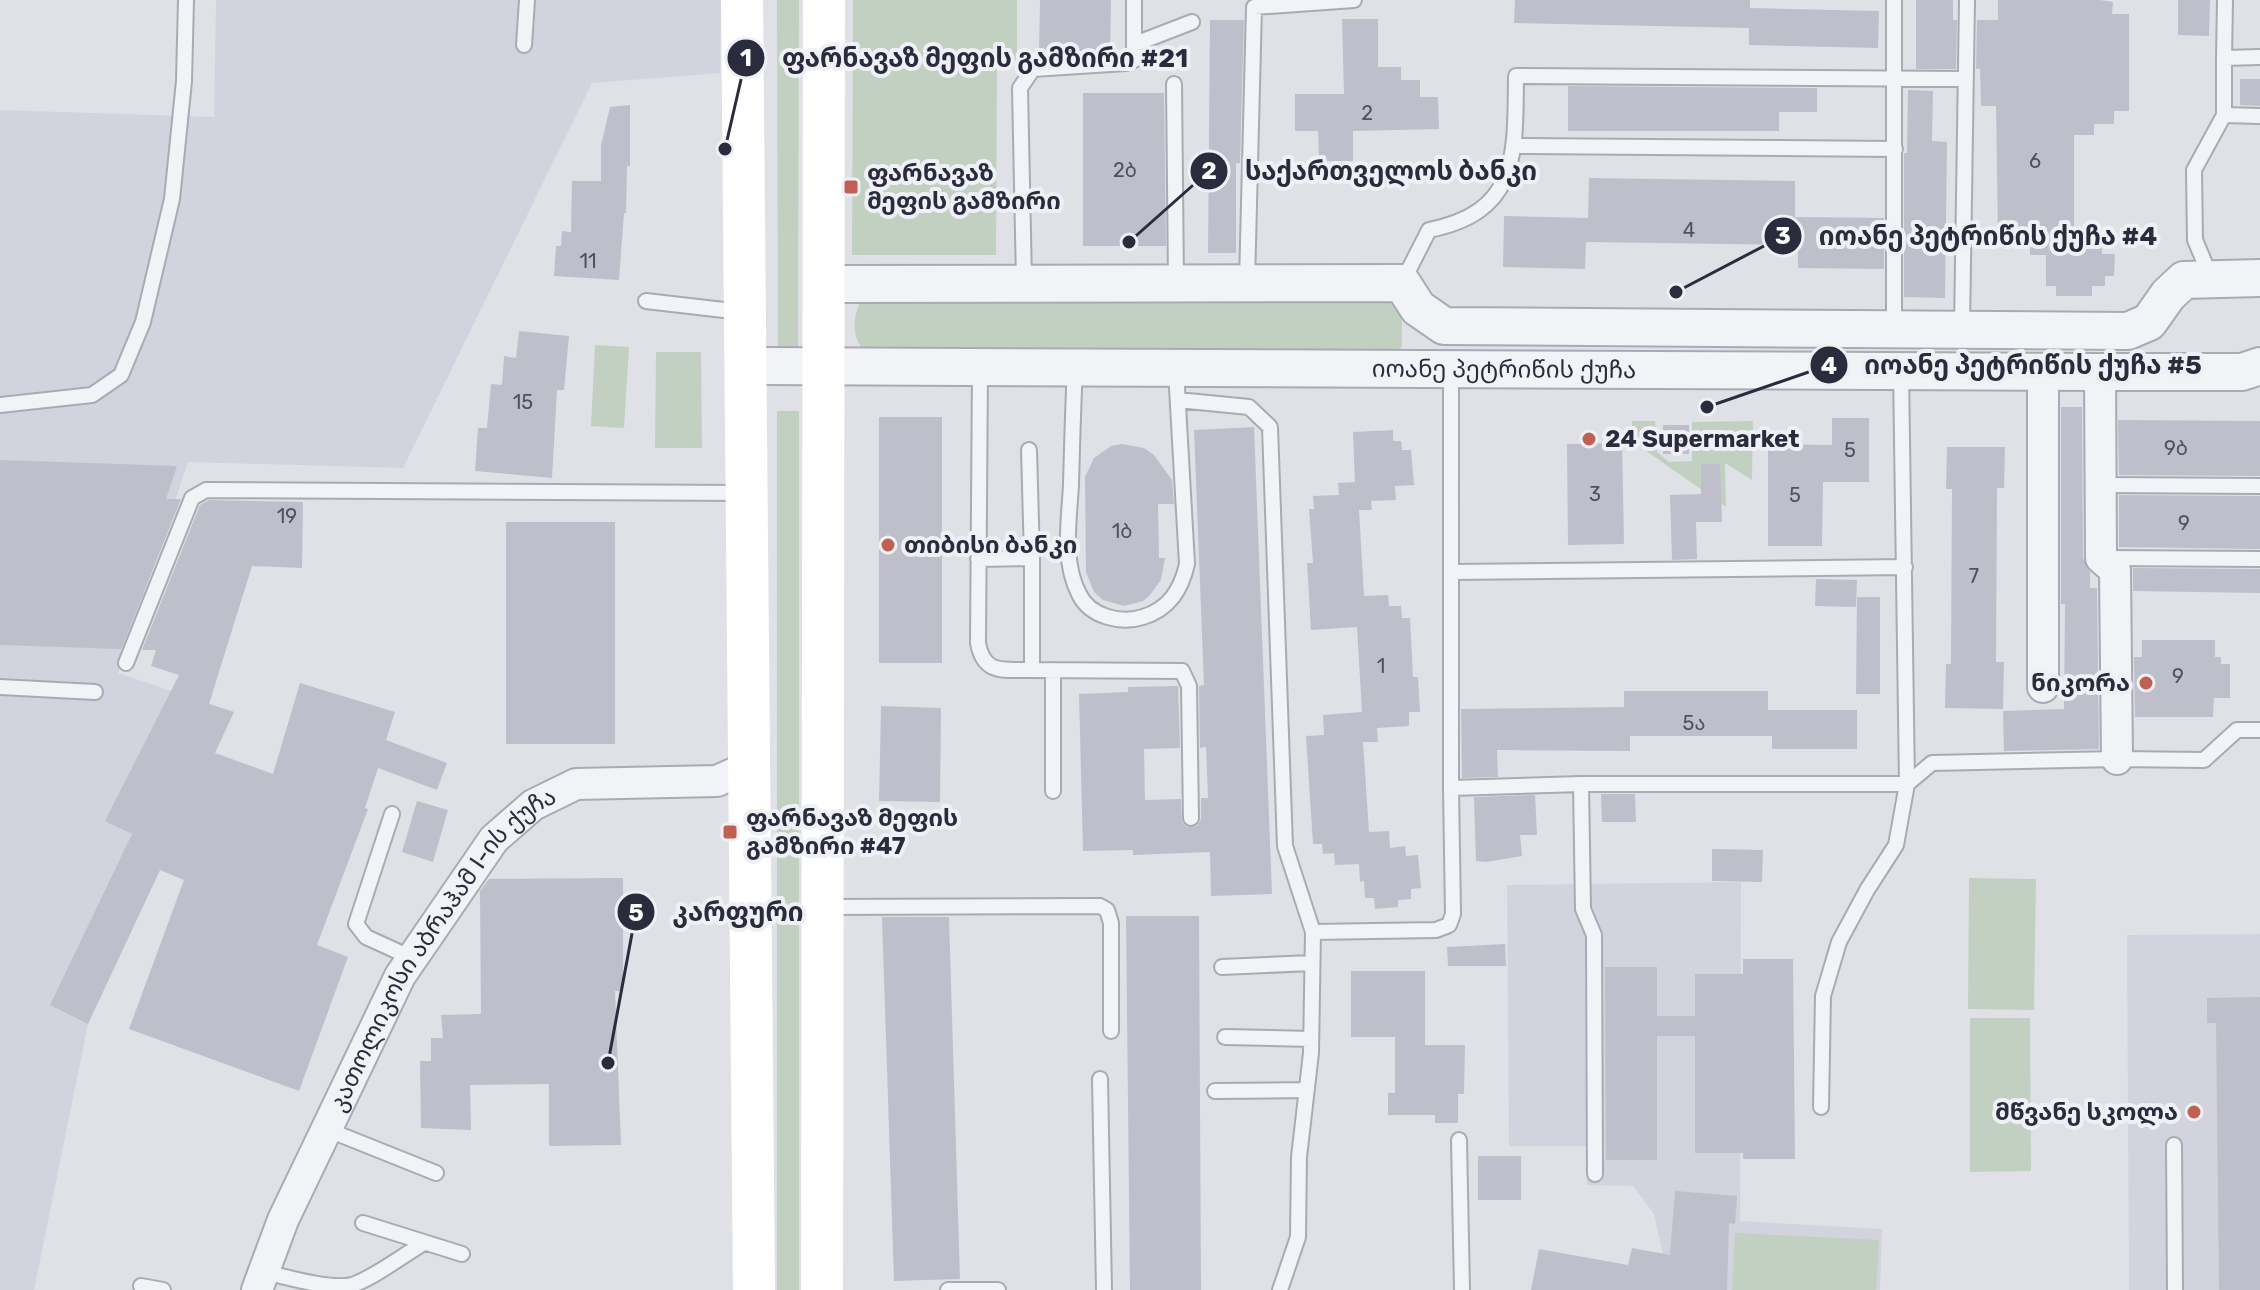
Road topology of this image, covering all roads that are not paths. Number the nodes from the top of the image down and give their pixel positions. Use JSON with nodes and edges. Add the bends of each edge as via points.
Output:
{"nodes":[{"id":1,"x":186,"y":0,"type":"edge"},
{"id":2,"x":527,"y":0,"type":"edge"},
{"id":3,"x":742,"y":0,"type":"edge"},
{"id":4,"x":824,"y":0,"type":"edge"},
{"id":5,"x":1134,"y":0,"type":"edge"},
{"id":6,"x":1354,"y":0,"type":"edge"},
{"id":7,"x":1894,"y":0,"type":"edge"},
{"id":8,"x":1967,"y":0,"type":"edge"},
{"id":9,"x":2225,"y":0,"type":"edge"},
{"id":10,"x":1192,"y":22,"type":"dead end"},
{"id":11,"x":1135,"y":44,"type":"junction"},
{"id":12,"x":524,"y":45,"type":"dead end"},
{"id":13,"x":2260,"y":57,"type":"edge"},
{"id":14,"x":2224,"y":58,"type":"junction"},
{"id":15,"x":1895,"y":78,"type":"junction"},
{"id":16,"x":1966,"y":79,"type":"junction"},
{"id":17,"x":1174,"y":84,"type":"dead end"},
{"id":18,"x":2224,"y":115,"type":"junction"},
{"id":19,"x":2260,"y":116,"type":"edge"},
{"id":20,"x":1515,"y":146,"type":"junction"},
{"id":21,"x":1895,"y":149,"type":"junction"},
{"id":22,"x":2211,"y":278,"type":"junction"},
{"id":23,"x":2260,"y":278,"type":"edge"},
{"id":24,"x":1024,"y":282,"type":"junction"},
{"id":25,"x":1176,"y":283,"type":"junction"},
{"id":26,"x":1247,"y":283,"type":"junction"},
{"id":27,"x":824,"y":284,"type":"junction"},
{"id":28,"x":2168,"y":295,"type":"junction"},
{"id":29,"x":1410,"y":296,"type":"junction"},
{"id":30,"x":646,"y":301,"type":"dead end"},
{"id":31,"x":745,"y":313,"type":"junction"},
{"id":32,"x":1962,"y":329,"type":"junction"},
{"id":33,"x":1886,"y":331,"type":"junction"},
{"id":34,"x":2128,"y":331,"type":"junction"},
{"id":35,"x":746,"y":366,"type":"junction"},
{"id":36,"x":2260,"y":366,"type":"edge"},
{"id":37,"x":823,"y":367,"type":"junction"},
{"id":38,"x":980,"y":367,"type":"junction"},
{"id":39,"x":1075,"y":368,"type":"junction"},
{"id":40,"x":1399,"y":369,"type":"junction"},
{"id":41,"x":1451,"y":369,"type":"junction"},
{"id":42,"x":1890,"y":371,"type":"junction"},
{"id":43,"x":2043,"y":372,"type":"junction"},
{"id":44,"x":2114,"y":372,"type":"junction"},
{"id":45,"x":2167,"y":372,"type":"junction"},
{"id":46,"x":1177,"y":384,"type":"junction"},
{"id":47,"x":0,"y":405,"type":"edge"},
{"id":48,"x":1029,"y":450,"type":"dead end"},
{"id":49,"x":2101,"y":485,"type":"junction"},
{"id":50,"x":2260,"y":486,"type":"edge"},
{"id":51,"x":745,"y":493,"type":"junction"},
{"id":52,"x":1032,"y":558,"type":"junction"},
{"id":53,"x":2101,"y":558,"type":"junction"},
{"id":54,"x":978,"y":559,"type":"junction"},
{"id":55,"x":2260,"y":559,"type":"edge"},
{"id":56,"x":1905,"y":567,"type":"junction"},
{"id":57,"x":1451,"y":572,"type":"junction"},
{"id":58,"x":126,"y":663,"type":"dead end"},
{"id":59,"x":1032,"y":670,"type":"junction"},
{"id":60,"x":1053,"y":670,"type":"junction"},
{"id":61,"x":0,"y":687,"type":"edge"},
{"id":62,"x":2043,"y":687,"type":"dead end"},
{"id":63,"x":95,"y":692,"type":"dead end"},
{"id":64,"x":2260,"y":730,"type":"edge"},
{"id":65,"x":2117,"y":759,"type":"junction"},
{"id":66,"x":748,"y":767,"type":"junction"},
{"id":67,"x":1581,"y":784,"type":"junction"},
{"id":68,"x":1907,"y":784,"type":"junction"},
{"id":69,"x":1451,"y":788,"type":"junction"},
{"id":70,"x":1053,"y":791,"type":"dead end"},
{"id":71,"x":392,"y":814,"type":"dead end"},
{"id":72,"x":1191,"y":818,"type":"dead end"},
{"id":73,"x":823,"y":907,"type":"junction"},
{"id":74,"x":1313,"y":932,"type":"junction"},
{"id":75,"x":412,"y":958,"type":"junction"},
{"id":76,"x":1312,"y":963,"type":"junction"},
{"id":77,"x":1222,"y":967,"type":"dead end"},
{"id":78,"x":1111,"y":1031,"type":"dead end"},
{"id":79,"x":1225,"y":1037,"type":"dead end"},
{"id":80,"x":1311,"y":1039,"type":"junction"},
{"id":81,"x":1100,"y":1079,"type":"dead end"},
{"id":82,"x":1307,"y":1090,"type":"junction"},
{"id":83,"x":1215,"y":1091,"type":"dead end"},
{"id":84,"x":1821,"y":1107,"type":"dead end"},
{"id":85,"x":326,"y":1129,"type":"junction"},
{"id":86,"x":1459,"y":1140,"type":"dead end"},
{"id":87,"x":2174,"y":1145,"type":"dead end"},
{"id":88,"x":436,"y":1173,"type":"dead end"},
{"id":89,"x":1595,"y":1174,"type":"dead end"},
{"id":90,"x":363,"y":1223,"type":"dead end"},
{"id":91,"x":424,"y":1243,"type":"junction"},
{"id":92,"x":462,"y":1254,"type":"dead end"},
{"id":93,"x":261,"y":1281,"type":"edge"},
{"id":94,"x":141,"y":1286,"type":"dead end"},
{"id":95,"x":357,"y":1287,"type":"edge"},
{"id":96,"x":163,"y":1290,"type":"edge"},
{"id":97,"x":754,"y":1290,"type":"edge"},
{"id":98,"x":822,"y":1290,"type":"edge"},
{"id":99,"x":948,"y":1290,"type":"edge"},
{"id":100,"x":998,"y":1290,"type":"edge"},
{"id":101,"x":1104,"y":1290,"type":"edge"},
{"id":102,"x":1280,"y":1290,"type":"edge"},
{"id":103,"x":1462,"y":1290,"type":"edge"},
{"id":104,"x":2175,"y":1290,"type":"edge"}],
"edges":[{"from":1,"to":47,"type":"lane","via":[[172,199],[143,322],[121,375],[92,395]]},
{"from":2,"to":12,"type":"lane"},
{"from":3,"to":31,"type":"main road"},
{"from":4,"to":27,"type":"main road"},
{"from":5,"to":11,"type":"lane"},
{"from":6,"to":26,"type":"lane","via":[[1254,7]]},
{"from":7,"to":15,"type":"lane"},
{"from":8,"to":16,"type":"lane"},
{"from":9,"to":14,"type":"lane"},
{"from":10,"to":11,"type":"lane"},
{"from":11,"to":24,"type":"lane","via":[[1131,62],[1033,69],[1020,88]]},
{"from":13,"to":14,"type":"lane"},
{"from":14,"to":18,"type":"lane"},
{"from":15,"to":16,"type":"lane"},
{"from":15,"to":20,"type":"lane","via":[[1516,76]]},
{"from":15,"to":21,"type":"lane"},
{"from":16,"to":32,"type":"lane"},
{"from":17,"to":25,"type":"lane"},
{"from":18,"to":19,"type":"lane"},
{"from":18,"to":22,"type":"lane","via":[[2194,170],[2195,240]]},
{"from":20,"to":21,"type":"lane"},
{"from":20,"to":29,"type":"lane","via":[[1504,181],[1481,211],[1457,225],[1429,230]]},
{"from":21,"to":33,"type":"lane"},
{"from":22,"to":23,"type":"street"},
{"from":22,"to":28,"type":"street","via":[[2184,280]]},
{"from":24,"to":25,"type":"street","name":"იოანე პეტრიწის ქუჩა"},
{"from":24,"to":27,"type":"street","name":"იოანე პეტრიწის ქუჩა"},
{"from":25,"to":26,"type":"street","name":"იოანე პეტრიწის ქუჩა"},
{"from":26,"to":29,"type":"street","name":"იოანე პეტრიწის ქუჩა"},
{"from":27,"to":37,"type":"main road"},
{"from":28,"to":34,"type":"street","via":[[2149,322]]},
{"from":28,"to":45,"type":"street"},
{"from":29,"to":33,"type":"street","name":"იოანე პეტრიწის ქუჩა","via":[[1444,326]]},
{"from":29,"to":40,"type":"street","via":[[1421,345]]},
{"from":30,"to":31,"type":"lane"},
{"from":31,"to":35,"type":"main road"},
{"from":32,"to":33,"type":"street","name":"იოანე პეტრიწის ქუჩა"},
{"from":32,"to":34,"type":"street","name":"იოანე პეტრიწის ქუჩა"},
{"from":33,"to":42,"type":"street"},
{"from":34,"to":44,"type":"street"},
{"from":35,"to":37,"type":"street","name":"იოანე პეტრიწის ქუჩა"},
{"from":35,"to":51,"type":"main road"},
{"from":36,"to":45,"type":"street","name":"იოანე პეტრიწის ქუჩა","via":[[2242,372]]},
{"from":37,"to":38,"type":"street","name":"იოანე პეტრიწის ქუჩა"},
{"from":37,"to":73,"type":"main road"},
{"from":38,"to":39,"type":"street","name":"იოანე პეტრიწის ქუჩა"},
{"from":38,"to":54,"type":"lane"},
{"from":39,"to":46,"type":"street","name":"იოანე პეტრიწის ქუჩა"},
{"from":39,"to":46,"type":"lane","via":[[1068,561],[1080,597],[1114,620],[1159,612],[1181,587],[1187,564]]},
{"from":40,"to":41,"type":"street","name":"იოანე პეტრიწის ქუჩა"},
{"from":40,"to":46,"type":"street","name":"იოანე პეტრიწის ქუჩა"},
{"from":41,"to":42,"type":"street","name":"იოანე პეტრიწის ქუჩა"},
{"from":41,"to":57,"type":"lane"},
{"from":42,"to":43,"type":"street","name":"იოანე პეტრიწის ქუჩა"},
{"from":42,"to":56,"type":"lane"},
{"from":43,"to":44,"type":"street","name":"იოანე პეტრიწის ქუჩა"},
{"from":43,"to":62,"type":"street"},
{"from":44,"to":45,"type":"street","name":"იოანე პეტრიწის ქუჩა"},
{"from":44,"to":49,"type":"street"},
{"from":46,"to":74,"type":"lane","via":[[1249,407],[1270,427],[1285,846]]},
{"from":48,"to":52,"type":"lane"},
{"from":49,"to":50,"type":"lane"},
{"from":49,"to":53,"type":"street"},
{"from":51,"to":58,"type":"lane","via":[[206,490],[192,498]]},
{"from":51,"to":66,"type":"main road"},
{"from":52,"to":54,"type":"lane"},
{"from":52,"to":59,"type":"lane"},
{"from":53,"to":55,"type":"lane"},
{"from":53,"to":65,"type":"street","via":[[2115,570]]},
{"from":54,"to":59,"type":"lane","via":[[980,655],[994,669]]},
{"from":56,"to":57,"type":"lane"},
{"from":56,"to":68,"type":"lane"},
{"from":57,"to":69,"type":"lane"},
{"from":59,"to":60,"type":"lane"},
{"from":60,"to":70,"type":"lane"},
{"from":60,"to":72,"type":"lane","via":[[1182,671],[1189,686]]},
{"from":61,"to":63,"type":"lane"},
{"from":64,"to":65,"type":"lane","via":[[2237,730],[2204,760]]},
{"from":65,"to":68,"type":"lane","via":[[1932,763]]},
{"from":66,"to":75,"type":"street","name":"კათოლიკოსი აბრაჰამ I-ის ქუჩა","via":[[717,781],[576,784],[533,805],[494,839]]},
{"from":66,"to":97,"type":"main road"},
{"from":67,"to":68,"type":"lane"},
{"from":67,"to":69,"type":"lane"},
{"from":67,"to":89,"type":"lane","via":[[1583,909],[1594,935]]},
{"from":68,"to":84,"type":"lane","via":[[1896,845],[1839,942],[1823,996]]},
{"from":69,"to":74,"type":"lane","via":[[1449,925],[1436,930]]},
{"from":71,"to":75,"type":"lane","via":[[356,924],[366,937]]},
{"from":73,"to":78,"type":"lane","via":[[1100,906],[1111,923]]},
{"from":73,"to":98,"type":"main road"},
{"from":74,"to":76,"type":"lane"},
{"from":75,"to":85,"type":"street","name":"კათოლიკოსი აბრაჰამ I-ის ქუჩა"},
{"from":76,"to":77,"type":"lane"},
{"from":76,"to":80,"type":"lane"},
{"from":79,"to":80,"type":"lane"},
{"from":80,"to":82,"type":"lane"},
{"from":81,"to":101,"type":"lane"},
{"from":82,"to":83,"type":"lane"},
{"from":82,"to":102,"type":"lane","via":[[1298,1237]]},
{"from":85,"to":88,"type":"lane"},
{"from":85,"to":93,"type":"street","name":"კათოლიკოსი აბრაჰამ I-ის ქუჩა"},
{"from":86,"to":103,"type":"lane"},
{"from":87,"to":104,"type":"lane"},
{"from":90,"to":91,"type":"lane"},
{"from":91,"to":92,"type":"lane"},
{"from":91,"to":95,"type":"lane"},
{"from":93,"to":95,"type":"lane"},
{"from":94,"to":96,"type":"lane"},
{"from":99,"to":100,"type":"lane"}]}
